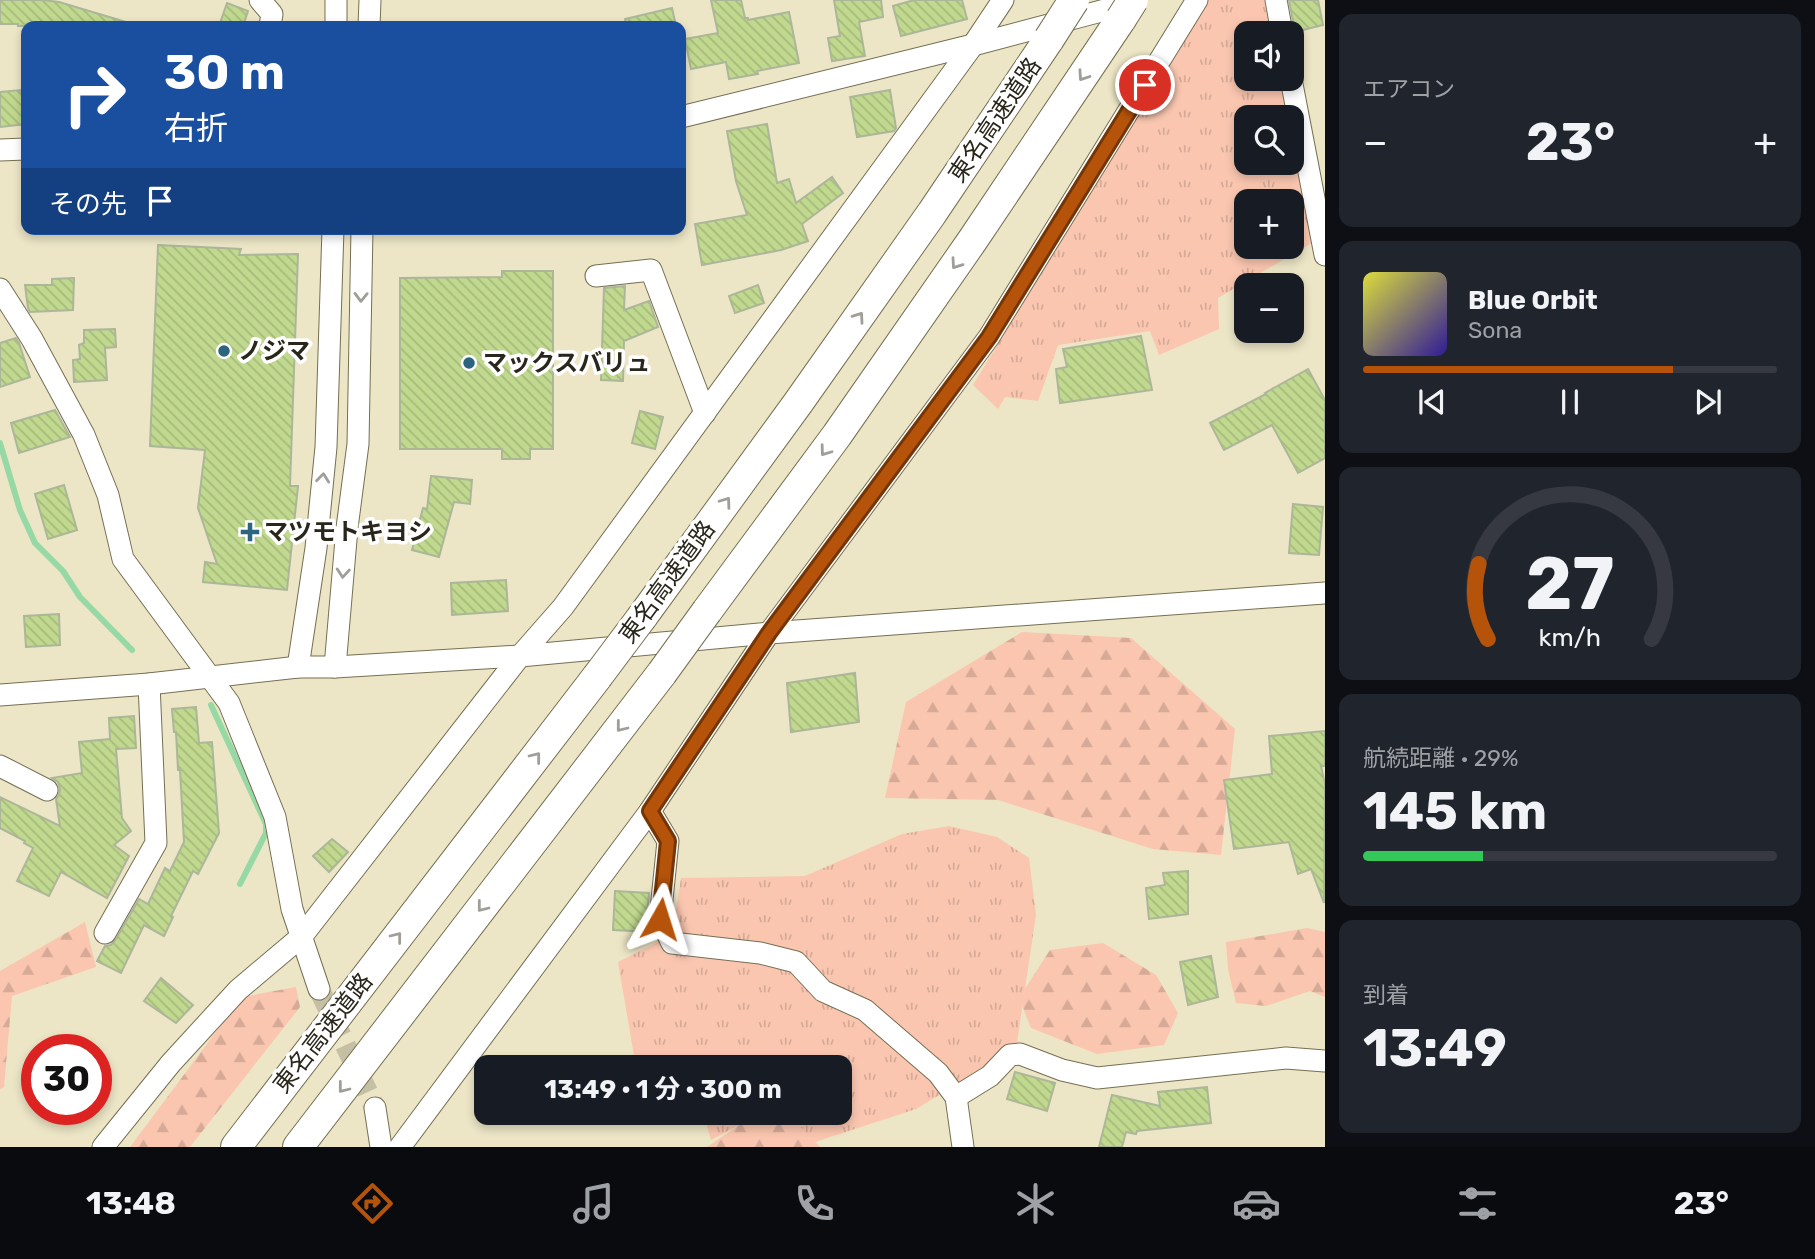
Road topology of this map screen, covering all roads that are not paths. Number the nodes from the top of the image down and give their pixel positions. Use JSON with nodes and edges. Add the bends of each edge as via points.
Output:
{"nodes":[{"id":1,"x":260,"y":0,"type":"edge"},
{"id":2,"x":336,"y":0,"type":"edge"},
{"id":3,"x":370,"y":0,"type":"edge"},
{"id":4,"x":1074,"y":0,"type":"edge"},
{"id":5,"x":1144,"y":0,"type":"edge"},
{"id":6,"x":1197,"y":0,"type":"edge"},
{"id":7,"x":1276,"y":0,"type":"edge"},
{"id":8,"x":998,"y":3,"type":"edge"},
{"id":9,"x":1127,"y":10,"type":"edge"},
{"id":10,"x":271,"y":21,"type":"edge"},
{"id":11,"x":336,"y":21,"type":"edge"},
{"id":12,"x":369,"y":21,"type":"edge"},
{"id":13,"x":1280,"y":21,"type":"edge"},
{"id":14,"x":974,"y":45,"type":"junction"},
{"id":15,"x":1293,"y":91,"type":"edge"},
{"id":16,"x":686,"y":116,"type":"edge"},
{"id":17,"x":21,"y":149,"type":"edge"},
{"id":18,"x":0,"y":150,"type":"edge"},
{"id":19,"x":333,"y":235,"type":"edge"},
{"id":20,"x":362,"y":235,"type":"edge"},
{"id":21,"x":1325,"y":255,"type":"edge"},
{"id":22,"x":596,"y":276,"type":"dead end"},
{"id":23,"x":0,"y":289,"type":"edge"},
{"id":24,"x":705,"y":413,"type":"junction"},
{"id":25,"x":1325,"y":593,"type":"edge"},
{"id":26,"x":769,"y":633,"type":"junction"},
{"id":27,"x":520,"y":656,"type":"junction"},
{"id":28,"x":298,"y":667,"type":"junction"},
{"id":29,"x":335,"y":667,"type":"junction"},
{"id":30,"x":210,"y":676,"type":"junction"},
{"id":31,"x":149,"y":684,"type":"junction"},
{"id":32,"x":0,"y":695,"type":"edge"},
{"id":33,"x":0,"y":766,"type":"edge"},
{"id":34,"x":47,"y":790,"type":"dead end"},
{"id":35,"x":650,"y":811,"type":"junction"},
{"id":36,"x":105,"y":933,"type":"dead end"},
{"id":37,"x":302,"y":936,"type":"junction"},
{"id":38,"x":319,"y":989,"type":"tunnel mouth"},
{"id":39,"x":1325,"y":1061,"type":"edge"},
{"id":40,"x":956,"y":1097,"type":"junction"},
{"id":41,"x":375,"y":1108,"type":"tunnel mouth"},
{"id":42,"x":105,"y":1146,"type":"edge"},
{"id":43,"x":236,"y":1147,"type":"edge"},
{"id":44,"x":298,"y":1147,"type":"edge"},
{"id":45,"x":381,"y":1147,"type":"edge"},
{"id":46,"x":400,"y":1147,"type":"edge"},
{"id":47,"x":963,"y":1147,"type":"edge"}],
"edges":[{"from":1,"to":10,"type":"street","via":[[272,14]]},
{"from":2,"to":11,"type":"street"},
{"from":3,"to":12,"type":"street"},
{"from":43,"to":4,"type":"highway","name":"東名高速道路","one_way":true,"bridge":true,"via":[[642,617],[932,213]]},
{"from":5,"to":14,"type":"street"},
{"from":6,"to":26,"type":"street","via":[[989,337]]},
{"from":7,"to":13,"type":"street"},
{"from":8,"to":14,"type":"street"},
{"from":9,"to":44,"type":"highway","name":"東名高速道路","one_way":true,"bridge":true,"via":[[837,435],[662,673]]},
{"from":14,"to":16,"type":"street"},
{"from":14,"to":24,"type":"street"},
{"from":15,"to":21,"type":"street"},
{"from":17,"to":18,"type":"street"},
{"from":28,"to":19,"type":"street","one_way":true,"via":[[326,447]]},
{"from":20,"to":29,"type":"street","one_way":true,"via":[[358,444]]},
{"from":22,"to":24,"type":"street","via":[[651,270]]},
{"from":23,"to":30,"type":"street","via":[[84,435],[108,495],[122,559]]},
{"from":24,"to":27,"type":"street","via":[[564,607]]},
{"from":25,"to":26,"type":"street"},
{"from":26,"to":27,"type":"street"},
{"from":26,"to":35,"type":"street"},
{"from":27,"to":29,"type":"street"},
{"from":27,"to":37,"type":"street"},
{"from":28,"to":29,"type":"street"},
{"from":28,"to":30,"type":"street"},
{"from":30,"to":31,"type":"street"},
{"from":30,"to":37,"type":"street","via":[[229,703],[275,817],[292,909]]},
{"from":31,"to":32,"type":"street"},
{"from":31,"to":36,"type":"street","via":[[156,843]]},
{"from":33,"to":34,"type":"street"},
{"from":35,"to":40,"type":"street","via":[[668,841],[660,919],[672,943],[796,962],[823,991],[865,1010],[909,1047],[939,1073]]},
{"from":35,"to":46,"type":"street"},
{"from":37,"to":38,"type":"street"},
{"from":37,"to":42,"type":"street","via":[[237,990]]},
{"from":39,"to":40,"type":"street","via":[[1286,1058],[1097,1078],[1020,1054],[1010,1055],[990,1076]]},
{"from":40,"to":47,"type":"street"},
{"from":41,"to":45,"type":"street"}]}
